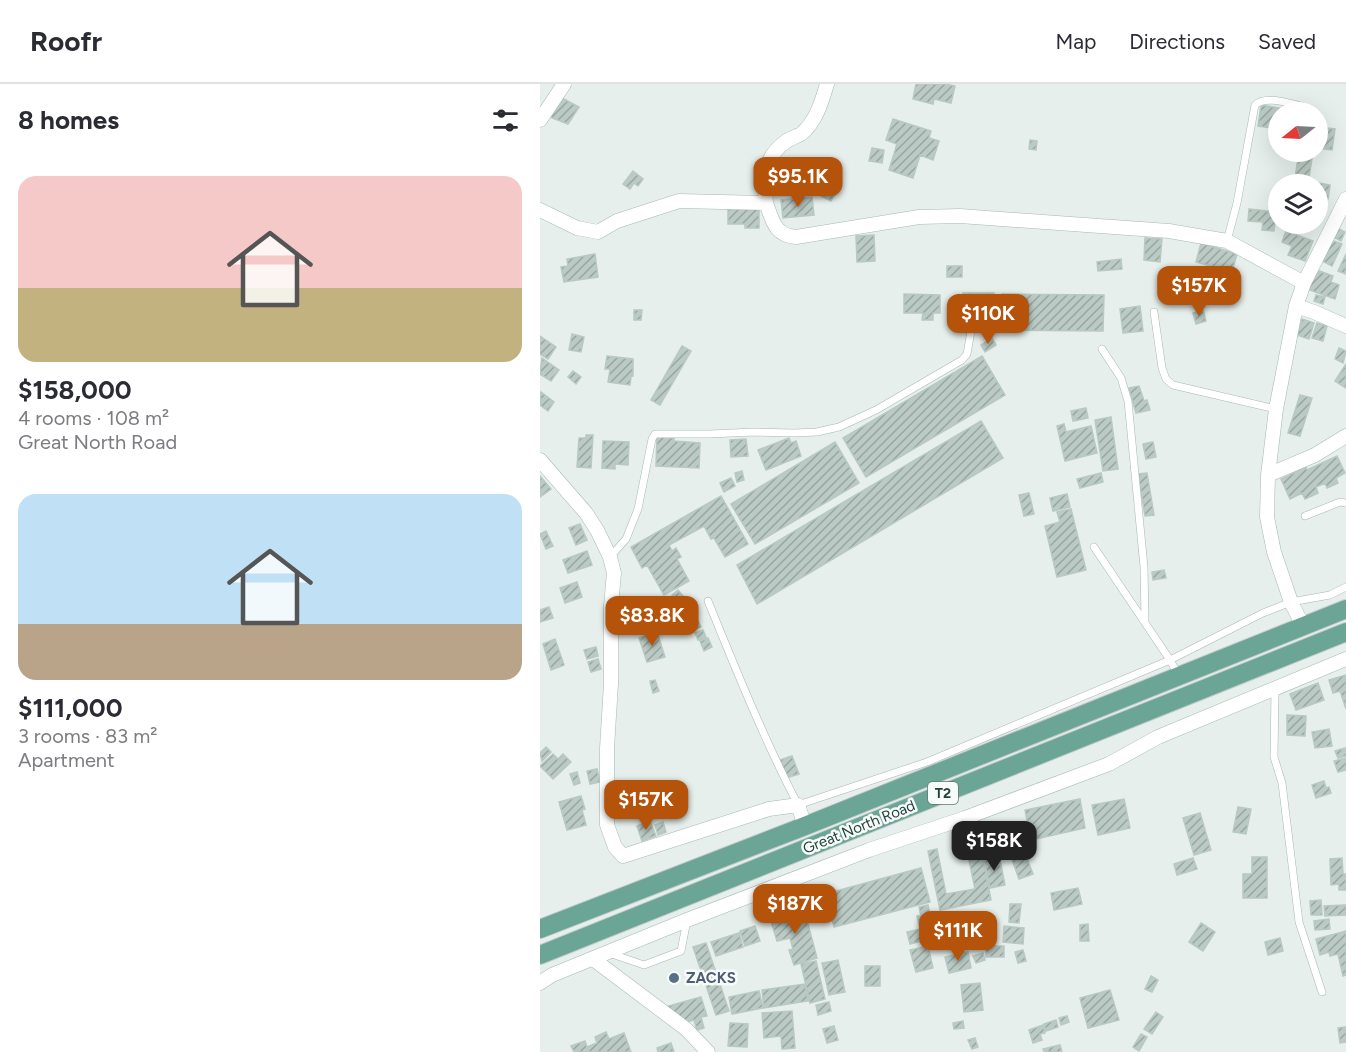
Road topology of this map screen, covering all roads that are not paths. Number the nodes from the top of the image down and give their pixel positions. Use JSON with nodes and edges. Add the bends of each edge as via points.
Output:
{"nodes":[{"id":1,"x":564,"y":84,"type":"edge"},
{"id":2,"x":827,"y":84,"type":"edge"},
{"id":3,"x":1279,"y":102,"type":"edge"},
{"id":4,"x":540,"y":117,"type":"edge"},
{"id":5,"x":766,"y":203,"type":"junction"},
{"id":6,"x":1345,"y":205,"type":"edge"},
{"id":7,"x":540,"y":210,"type":"edge"},
{"id":8,"x":1227,"y":241,"type":"junction"},
{"id":9,"x":1304,"y":283,"type":"junction"},
{"id":10,"x":1296,"y":306,"type":"junction"},
{"id":11,"x":1154,"y":312,"type":"dead end"},
{"id":12,"x":972,"y":325,"type":"dead end"},
{"id":13,"x":1346,"y":326,"type":"edge"},
{"id":14,"x":1102,"y":349,"type":"dead end"},
{"id":15,"x":1276,"y":409,"type":"junction"},
{"id":16,"x":1346,"y":436,"type":"edge"},
{"id":17,"x":540,"y":460,"type":"edge"},
{"id":18,"x":1268,"y":475,"type":"junction"},
{"id":19,"x":1346,"y":503,"type":"edge"},
{"id":20,"x":1305,"y":516,"type":"dead end"},
{"id":21,"x":1094,"y":547,"type":"dead end"},
{"id":22,"x":610,"y":556,"type":"junction"},
{"id":23,"x":1346,"y":587,"type":"edge"},
{"id":24,"x":708,"y":601,"type":"dead end"},
{"id":25,"x":1291,"y":603,"type":"junction"},
{"id":26,"x":1346,"y":609,"type":"edge"},
{"id":27,"x":1145,"y":621,"type":"junction"},
{"id":28,"x":1303,"y":626,"type":"junction"},
{"id":29,"x":1346,"y":632,"type":"edge"},
{"id":30,"x":1346,"y":658,"type":"edge"},
{"id":31,"x":1174,"y":668,"type":"junction"},
{"id":32,"x":1275,"y":689,"type":"junction"},
{"id":33,"x":798,"y":805,"type":"junction"},
{"id":34,"x":805,"y":826,"type":"junction"},
{"id":35,"x":687,"y":920,"type":"junction"},
{"id":36,"x":540,"y":929,"type":"edge"},
{"id":37,"x":609,"y":953,"type":"junction"},
{"id":38,"x":540,"y":955,"type":"edge"},
{"id":39,"x":593,"y":959,"type":"junction"},
{"id":40,"x":540,"y":983,"type":"edge"},
{"id":41,"x":1322,"y":992,"type":"dead end"},
{"id":42,"x":708,"y":1052,"type":"edge"}],
"edges":[{"from":1,"to":4,"type":"street"},
{"from":2,"to":5,"type":"street","via":[[812,121],[801,134],[776,150],[769,163],[764,176]]},
{"from":3,"to":8,"type":"lane","via":[[1265,100],[1255,105]]},
{"from":5,"to":7,"type":"street","via":[[679,201],[617,220],[598,232],[577,228]]},
{"from":5,"to":8,"type":"street","via":[[776,228],[785,236],[796,237],[919,217],[960,216],[1168,231]]},
{"from":6,"to":9,"type":"street"},
{"from":8,"to":9,"type":"street"},
{"from":9,"to":10,"type":"street"},
{"from":10,"to":13,"type":"street"},
{"from":10,"to":15,"type":"street"},
{"from":11,"to":15,"type":"lane","via":[[1162,368],[1173,385]]},
{"from":12,"to":22,"type":"lane","via":[[967,354],[962,360],[839,427],[794,433],[655,434],[638,509],[626,539]]},
{"from":14,"to":27,"type":"lane","via":[[1121,378],[1128,401],[1144,567]]},
{"from":15,"to":18,"type":"street"},
{"from":16,"to":18,"type":"street","via":[[1315,455]]},
{"from":17,"to":22,"type":"street","via":[[586,513]]},
{"from":18,"to":25,"type":"street","via":[[1267,517]]},
{"from":19,"to":20,"type":"lane"},
{"from":21,"to":27,"type":"lane"},
{"from":22,"to":33,"type":"street","via":[[614,573],[607,825],[615,847],[623,856],[769,809]]},
{"from":23,"to":25,"type":"lane","via":[[1330,595]]},
{"from":24,"to":33,"type":"lane"},
{"from":25,"to":28,"type":"street"},
{"from":25,"to":31,"type":"lane","via":[[1263,613]]},
{"from":26,"to":28,"type":"main road","name":"Great North Road","number":"T2"},
{"from":27,"to":31,"type":"lane"},
{"from":28,"to":31,"type":"main road","name":"Great North Road","number":"T2"},
{"from":29,"to":38,"type":"main road","name":"Great North Road","number":"T2"},
{"from":30,"to":32,"type":"street"},
{"from":31,"to":33,"type":"lane","via":[[927,762]]},
{"from":31,"to":34,"type":"main road","name":"Great North Road","number":"T2"},
{"from":32,"to":35,"type":"street","via":[[1158,737],[1109,764],[1057,785],[869,850]]},
{"from":32,"to":41,"type":"lane","via":[[1274,757],[1282,783],[1299,922]]},
{"from":33,"to":34,"type":"street"},
{"from":34,"to":36,"type":"main road","name":"Great North Road","number":"T2"},
{"from":35,"to":37,"type":"street"},
{"from":35,"to":37,"type":"lane","via":[[681,951],[644,965]]},
{"from":37,"to":39,"type":"street"},
{"from":39,"to":40,"type":"street"},
{"from":39,"to":42,"type":"street","via":[[686,1029]]}]}
